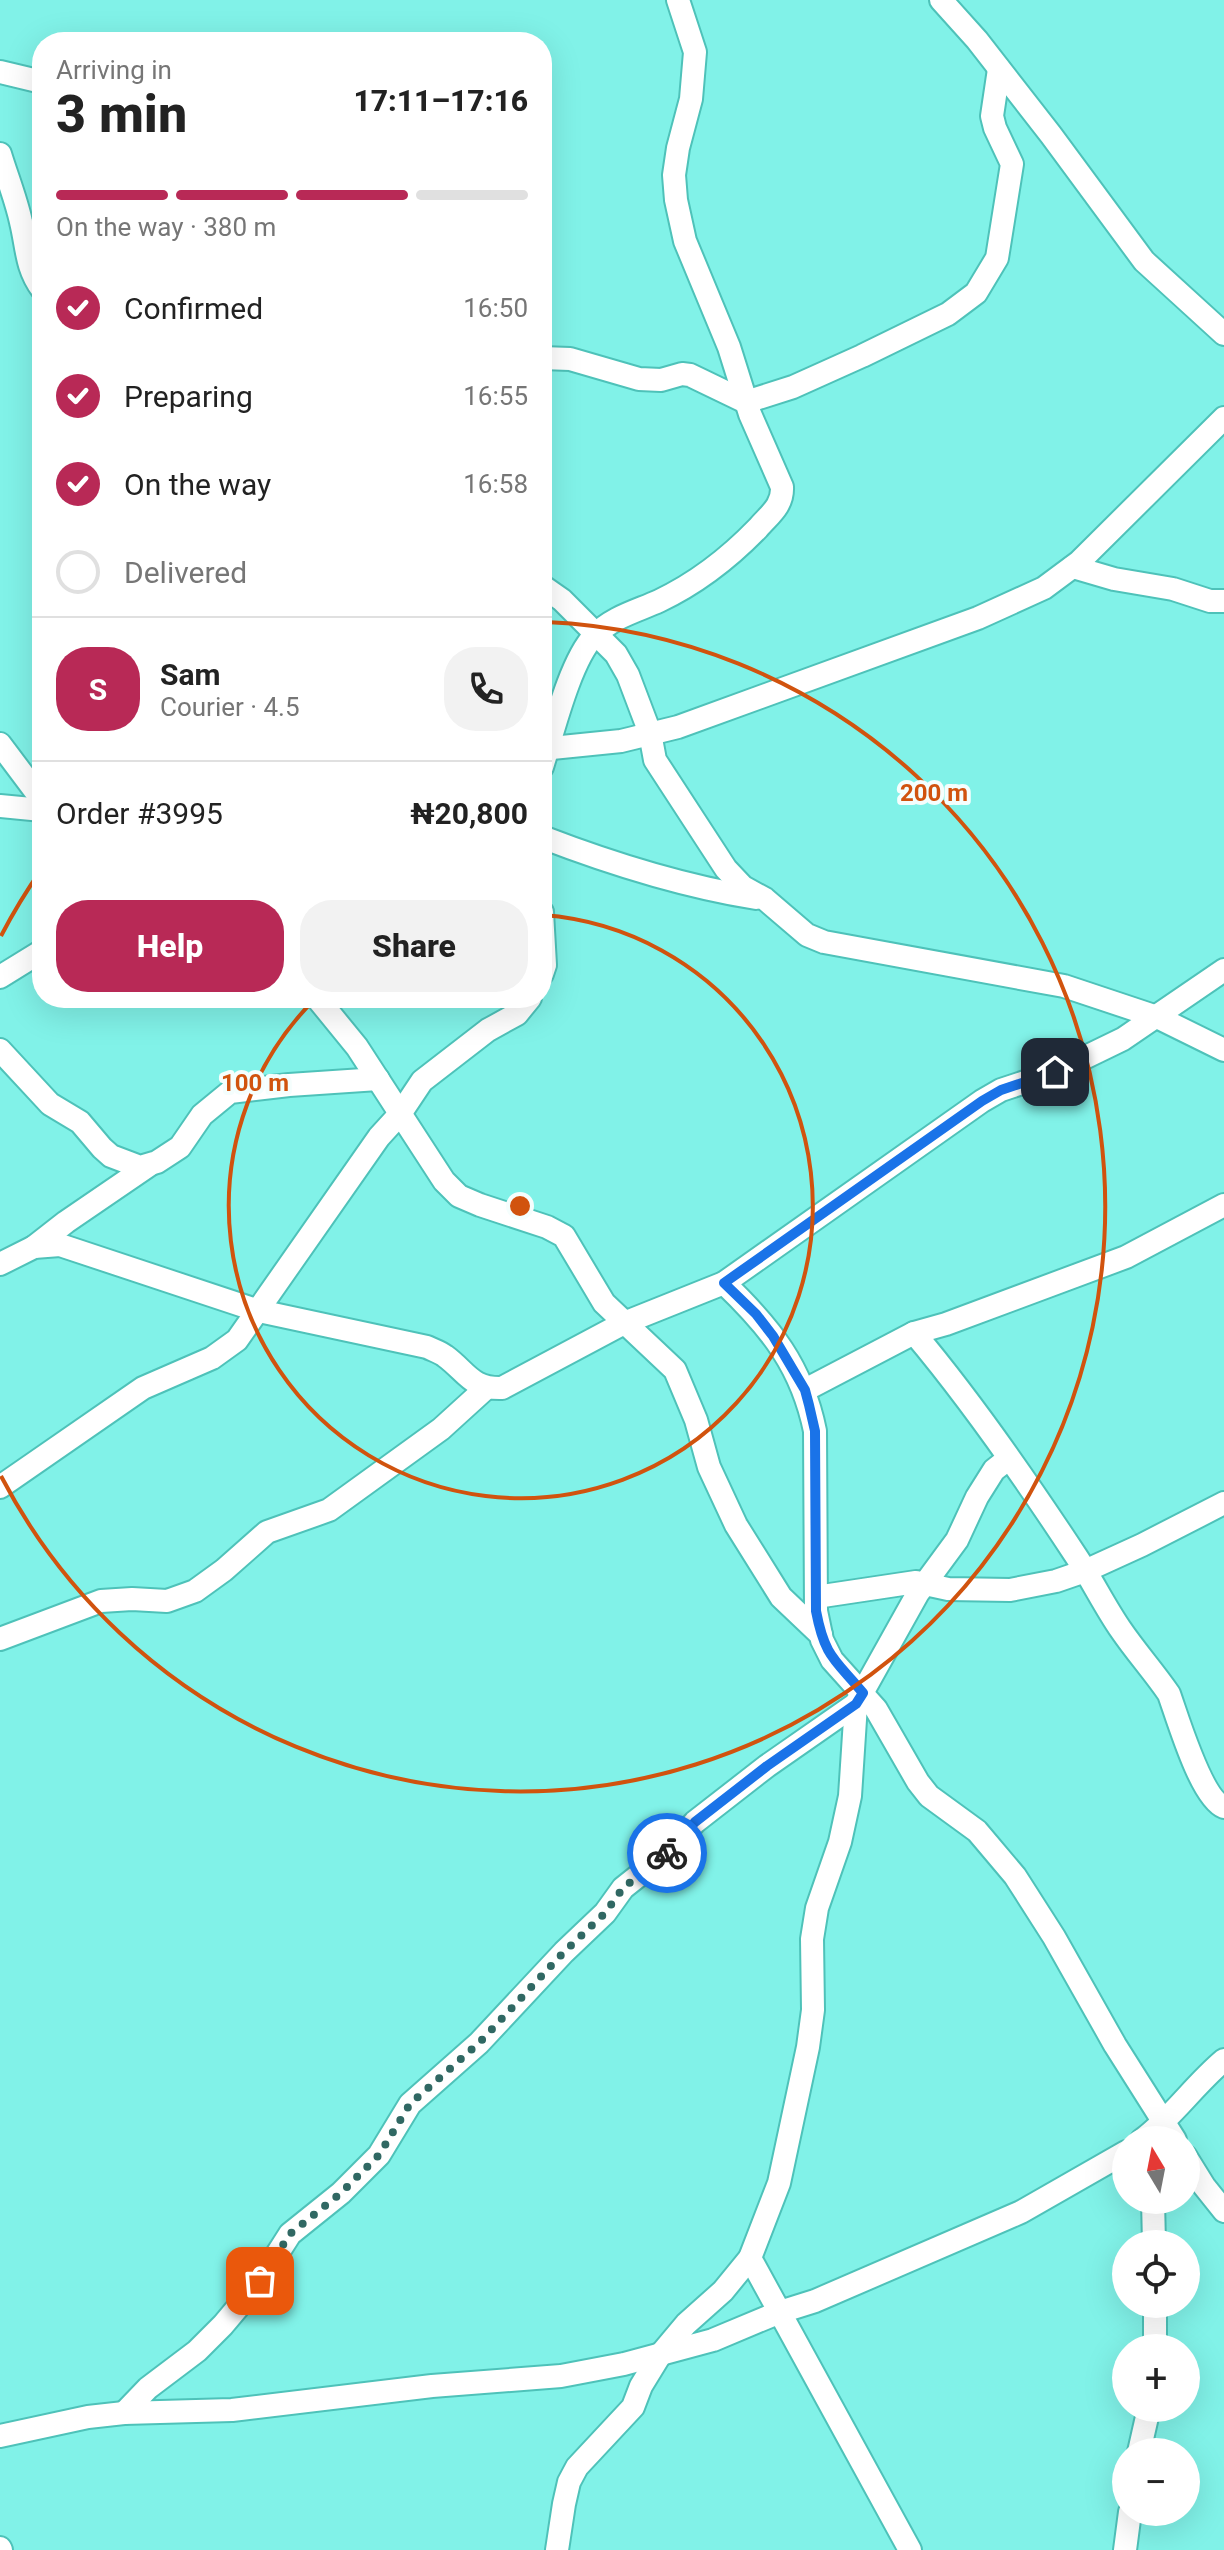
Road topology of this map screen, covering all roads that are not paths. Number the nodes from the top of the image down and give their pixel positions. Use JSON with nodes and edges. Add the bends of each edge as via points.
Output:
{"nodes":[{"id":1,"x":678,"y":0,"type":"edge"},
{"id":2,"x":941,"y":0,"type":"edge"},
{"id":3,"x":999,"y":69,"type":"junction"},
{"id":4,"x":0,"y":72,"type":"edge"},
{"id":5,"x":32,"y":80,"type":"edge"},
{"id":6,"x":0,"y":154,"type":"edge"},
{"id":7,"x":32,"y":273,"type":"edge"},
{"id":8,"x":1224,"y":334,"type":"edge"},
{"id":9,"x":552,"y":358,"type":"edge"},
{"id":10,"x":746,"y":402,"type":"junction"},
{"id":11,"x":1224,"y":418,"type":"edge"},
{"id":12,"x":1224,"y":441,"type":"edge"},
{"id":13,"x":1190,"y":454,"type":"junction"},
{"id":14,"x":1073,"y":567,"type":"junction"},
{"id":15,"x":552,"y":593,"type":"edge"},
{"id":16,"x":1224,"y":601,"type":"edge"},
{"id":17,"x":596,"y":634,"type":"junction"},
{"id":18,"x":552,"y":731,"type":"edge"},
{"id":19,"x":650,"y":733,"type":"junction"},
{"id":20,"x":621,"y":741,"type":"junction"},
{"id":21,"x":0,"y":744,"type":"edge"},
{"id":22,"x":552,"y":754,"type":"edge"},
{"id":23,"x":655,"y":760,"type":"junction"},
{"id":24,"x":32,"y":787,"type":"edge"},
{"id":25,"x":0,"y":806,"type":"edge"},
{"id":26,"x":32,"y":809,"type":"edge"},
{"id":27,"x":552,"y":841,"type":"edge"},
{"id":28,"x":765,"y":899,"type":"junction"},
{"id":29,"x":32,"y":957,"type":"edge"},
{"id":30,"x":1224,"y":970,"type":"edge"},
{"id":31,"x":0,"y":977,"type":"edge"},
{"id":32,"x":325,"y":1008,"type":"edge"},
{"id":33,"x":522,"y":1008,"type":"edge"},
{"id":34,"x":1157,"y":1017,"type":"junction"},
{"id":35,"x":0,"y":1050,"type":"edge"},
{"id":36,"x":1224,"y":1050,"type":"edge"},
{"id":37,"x":378,"y":1079,"type":"junction"},
{"id":38,"x":400,"y":1114,"type":"junction"},
{"id":39,"x":148,"y":1166,"type":"junction"},
{"id":40,"x":1224,"y":1205,"type":"edge"},
{"id":41,"x":34,"y":1247,"type":"junction"},
{"id":42,"x":0,"y":1264,"type":"edge"},
{"id":43,"x":724,"y":1283,"type":"junction"},
{"id":44,"x":259,"y":1311,"type":"junction"},
{"id":45,"x":624,"y":1323,"type":"junction"},
{"id":46,"x":914,"y":1333,"type":"junction"},
{"id":47,"x":485,"y":1389,"type":"junction"},
{"id":48,"x":805,"y":1390,"type":"junction"},
{"id":49,"x":1008,"y":1459,"type":"junction"},
{"id":50,"x":0,"y":1487,"type":"edge"},
{"id":51,"x":1224,"y":1503,"type":"edge"},
{"id":52,"x":1085,"y":1571,"type":"junction"},
{"id":53,"x":925,"y":1584,"type":"junction"},
{"id":54,"x":816,"y":1597,"type":"junction"},
{"id":55,"x":821,"y":1635,"type":"junction"},
{"id":56,"x":0,"y":1639,"type":"edge"},
{"id":57,"x":860,"y":1699,"type":"junction"},
{"id":58,"x":1224,"y":1807,"type":"edge"},
{"id":59,"x":1224,"y":2060,"type":"edge"},
{"id":60,"x":1153,"y":2126,"type":"edge"},
{"id":61,"x":1164,"y":2126,"type":"edge"},
{"id":62,"x":1112,"y":2160,"type":"edge"},
{"id":63,"x":1200,"y":2180,"type":"edge"},
{"id":64,"x":1224,"y":2211,"type":"edge"},
{"id":65,"x":750,"y":2258,"type":"junction"},
{"id":66,"x":780,"y":2312,"type":"junction"},
{"id":67,"x":660,"y":2355,"type":"junction"},
{"id":68,"x":124,"y":2413,"type":"junction"},
{"id":69,"x":0,"y":2436,"type":"edge"},
{"id":70,"x":1128,"y":2526,"type":"edge"},
{"id":71,"x":557,"y":2550,"type":"edge"},
{"id":72,"x":910,"y":2550,"type":"edge"},
{"id":73,"x":1125,"y":2550,"type":"edge"}],
"edges":[{"from":1,"to":10,"type":"street","via":[[695,52],[674,175],[676,200],[685,241]]},
{"from":2,"to":3,"type":"street"},
{"from":3,"to":8,"type":"street","via":[[1144,261]]},
{"from":3,"to":10,"type":"street","via":[[992,116],[1012,164],[997,258],[976,293],[948,314],[874,350]]},
{"from":4,"to":5,"type":"street"},
{"from":6,"to":7,"type":"street"},
{"from":9,"to":10,"type":"street","via":[[639,379],[690,375]]},
{"from":10,"to":17,"type":"street","via":[[782,487],[778,507],[711,572]]},
{"from":11,"to":13,"type":"street"},
{"from":12,"to":13,"type":"street"},
{"from":13,"to":14,"type":"street"},
{"from":14,"to":16,"type":"street"},
{"from":14,"to":19,"type":"street","via":[[1044,588],[978,618]]},
{"from":15,"to":17,"type":"street"},
{"from":17,"to":18,"type":"street","via":[[585,648]]},
{"from":17,"to":19,"type":"street","via":[[628,675]]},
{"from":19,"to":20,"type":"street"},
{"from":19,"to":23,"type":"street"},
{"from":20,"to":22,"type":"street"},
{"from":20,"to":23,"type":"street"},
{"from":21,"to":24,"type":"street"},
{"from":23,"to":28,"type":"street","via":[[726,869]]},
{"from":25,"to":26,"type":"street"},
{"from":27,"to":28,"type":"street","via":[[711,891]]},
{"from":28,"to":34,"type":"street","via":[[807,935],[824,942],[1064,986]]},
{"from":29,"to":31,"type":"street"},
{"from":30,"to":34,"type":"street"},
{"from":32,"to":37,"type":"street"},
{"from":33,"to":38,"type":"street","via":[[422,1081]]},
{"from":34,"to":36,"type":"street"},
{"from":34,"to":43,"type":"street","via":[[1055,1072],[982,1101]]},
{"from":35,"to":39,"type":"street","via":[[50,1104],[80,1122],[111,1156]]},
{"from":37,"to":38,"type":"street"},
{"from":37,"to":39,"type":"street","via":[[230,1092],[202,1115],[180,1147]]},
{"from":38,"to":44,"type":"street"},
{"from":38,"to":45,"type":"street","via":[[459,1196],[564,1236],[586,1277]]},
{"from":39,"to":41,"type":"street"},
{"from":40,"to":46,"type":"street","via":[[1126,1257]]},
{"from":41,"to":42,"type":"street"},
{"from":41,"to":44,"type":"street","via":[[60,1245]]},
{"from":43,"to":45,"type":"street"},
{"from":43,"to":48,"type":"street","via":[[773,1336]]},
{"from":44,"to":47,"type":"street","via":[[427,1347]]},
{"from":44,"to":50,"type":"street","via":[[224,1351],[143,1388]]},
{"from":45,"to":47,"type":"street","via":[[502,1388]]},
{"from":45,"to":55,"type":"street","via":[[675,1370],[736,1525],[781,1597]]},
{"from":46,"to":48,"type":"street"},
{"from":46,"to":49,"type":"street"},
{"from":47,"to":56,"type":"street","via":[[441,1429],[329,1510],[267,1532],[195,1591],[167,1601],[101,1601]]},
{"from":48,"to":54,"type":"street","via":[[815,1431]]},
{"from":49,"to":52,"type":"street"},
{"from":49,"to":53,"type":"street","via":[[994,1470],[957,1540]]},
{"from":51,"to":52,"type":"street"},
{"from":52,"to":53,"type":"street","via":[[1010,1590]]},
{"from":52,"to":58,"type":"street","via":[[1121,1631],[1169,1694],[1205,1787]]},
{"from":53,"to":54,"type":"street"},
{"from":53,"to":57,"type":"street"},
{"from":54,"to":55,"type":"street"},
{"from":55,"to":57,"type":"street"},
{"from":57,"to":60,"type":"street","via":[[890,1730],[929,1796],[977,1831],[1015,1876],[1115,2045]]},
{"from":57,"to":65,"type":"street","via":[[850,1796],[812,1939],[808,2047],[779,2183]]},
{"from":57,"to":68,"type":"street","via":[[695,1822],[623,1888],[479,2043],[410,2104],[379,2155],[290,2234],[223,2325]]},
{"from":59,"to":61,"type":"street"},
{"from":62,"to":66,"type":"street","via":[[1021,2212]]},
{"from":63,"to":64,"type":"street"},
{"from":65,"to":66,"type":"street"},
{"from":65,"to":67,"type":"street"},
{"from":66,"to":67,"type":"street"},
{"from":66,"to":72,"type":"street"},
{"from":67,"to":68,"type":"street","via":[[561,2376],[232,2410]]},
{"from":67,"to":71,"type":"street","via":[[633,2407],[569,2482]]},
{"from":68,"to":69,"type":"street"},
{"from":70,"to":73,"type":"street"}]}
